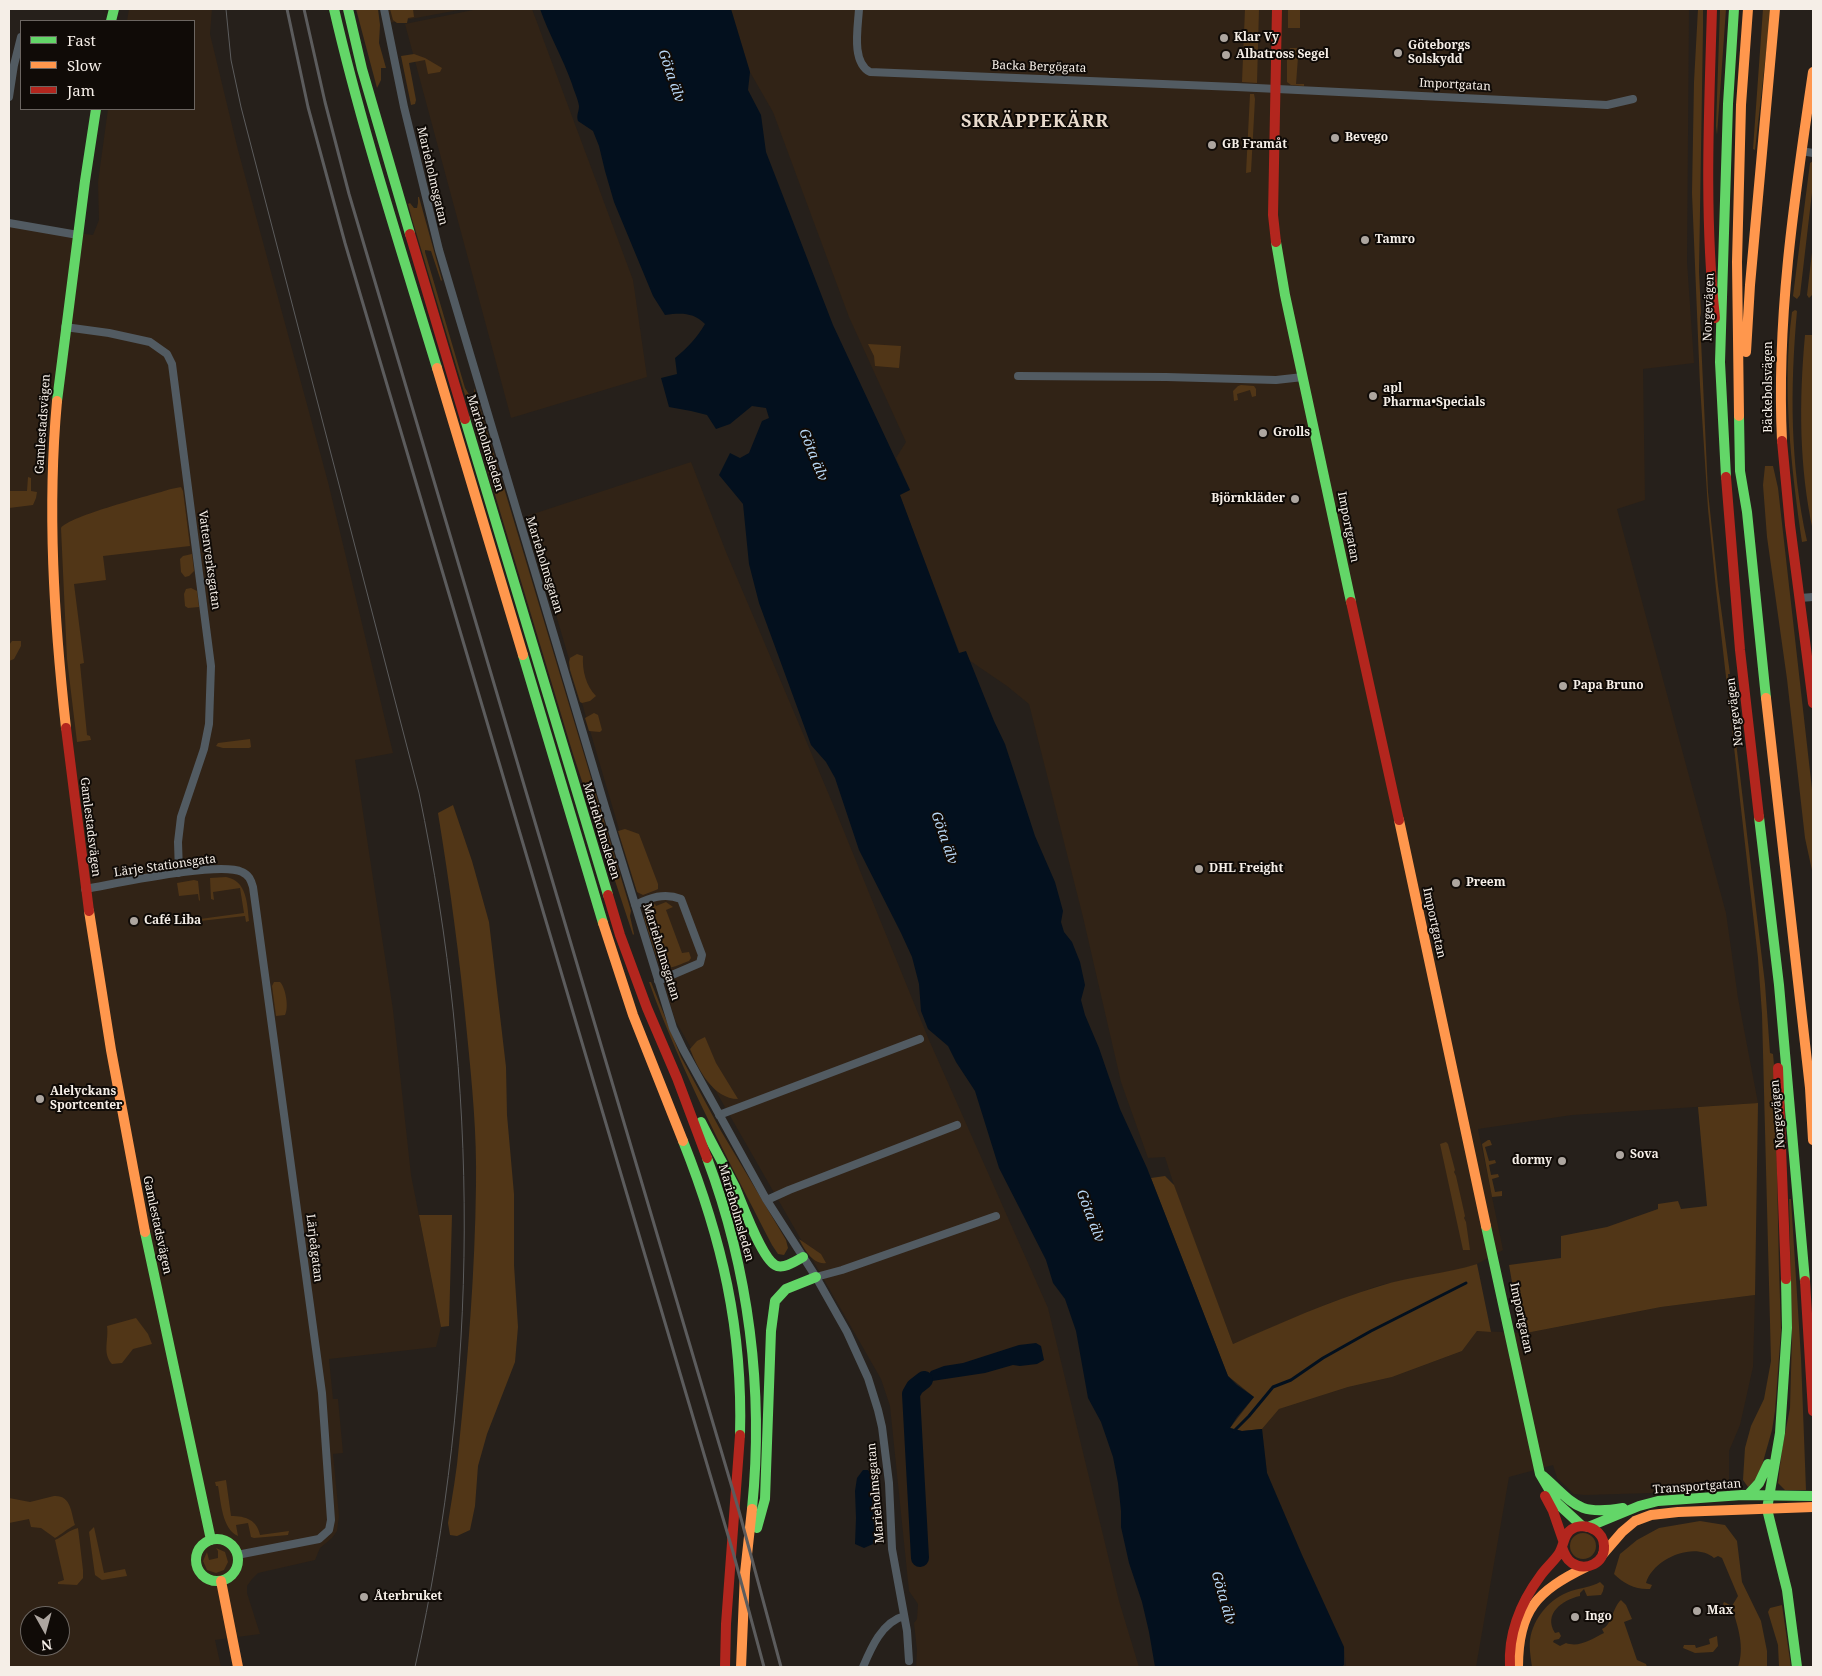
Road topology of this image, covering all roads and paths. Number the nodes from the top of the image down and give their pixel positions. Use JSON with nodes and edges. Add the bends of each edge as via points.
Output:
{"nodes":[{"id":1,"x":334,"y":9,"type":"edge"},
{"id":2,"x":348,"y":9,"type":"edge"},
{"id":3,"x":384,"y":9,"type":"edge"},
{"id":4,"x":859,"y":9,"type":"edge"},
{"id":5,"x":1277,"y":9,"type":"edge"},
{"id":6,"x":1712,"y":9,"type":"edge"},
{"id":7,"x":1734,"y":9,"type":"edge"},
{"id":8,"x":1748,"y":9,"type":"edge"},
{"id":9,"x":1775,"y":9,"type":"edge"},
{"id":10,"x":20,"y":40,"type":"edge"},
{"id":11,"x":1813,"y":72,"type":"edge"},
{"id":12,"x":10,"y":76,"type":"edge"},
{"id":13,"x":1275,"y":90,"type":"junction"},
{"id":14,"x":9,"y":96,"type":"edge"},
{"id":15,"x":1633,"y":99,"type":"dead end"},
{"id":16,"x":96,"y":110,"type":"edge"},
{"id":17,"x":1801,"y":151,"type":"junction"},
{"id":18,"x":1813,"y":153,"type":"edge"},
{"id":19,"x":9,"y":223,"type":"edge"},
{"id":20,"x":78,"y":235,"type":"junction"},
{"id":21,"x":65,"y":327,"type":"junction"},
{"id":22,"x":1720,"y":362,"type":"junction"},
{"id":23,"x":1018,"y":376,"type":"dead end"},
{"id":24,"x":1303,"y":378,"type":"junction"},
{"id":25,"x":1738,"y":402,"type":"junction"},
{"id":26,"x":1813,"y":597,"type":"edge"},
{"id":27,"x":1800,"y":598,"type":"junction"},
{"id":28,"x":1813,"y":703,"type":"edge"},
{"id":29,"x":179,"y":873,"type":"junction"},
{"id":30,"x":247,"y":875,"type":"joint"},
{"id":31,"x":85,"y":889,"type":"junction"},
{"id":32,"x":634,"y":905,"type":"junction"},
{"id":33,"x":658,"y":981,"type":"junction"},
{"id":34,"x":1779,"y":985,"type":"junction"},
{"id":35,"x":920,"y":1039,"type":"dead end"},
{"id":36,"x":1806,"y":1051,"type":"junction"},
{"id":37,"x":1813,"y":1068,"type":"edge"},
{"id":38,"x":677,"y":1078,"type":"junction"},
{"id":39,"x":719,"y":1115,"type":"junction"},
{"id":40,"x":957,"y":1126,"type":"dead end"},
{"id":41,"x":1813,"y":1140,"type":"edge"},
{"id":42,"x":767,"y":1200,"type":"junction"},
{"id":43,"x":996,"y":1216,"type":"dead end"},
{"id":44,"x":803,"y":1258,"type":"junction"},
{"id":45,"x":816,"y":1277,"type":"junction"},
{"id":46,"x":1813,"y":1411,"type":"edge"},
{"id":47,"x":1781,"y":1417,"type":"junction"},
{"id":48,"x":1540,"y":1474,"type":"junction"},
{"id":49,"x":1748,"y":1495,"type":"junction"},
{"id":50,"x":1768,"y":1496,"type":"junction"},
{"id":51,"x":1813,"y":1496,"type":"edge"},
{"id":52,"x":1639,"y":1506,"type":"junction"},
{"id":53,"x":1813,"y":1507,"type":"edge"},
{"id":54,"x":1767,"y":1509,"type":"junction"},
{"id":55,"x":1585,"y":1526,"type":"junction"},
{"id":56,"x":211,"y":1540,"type":"junction"},
{"id":57,"x":1563,"y":1544,"type":"junction"},
{"id":58,"x":1602,"y":1554,"type":"junction"},
{"id":59,"x":237,"y":1555,"type":"junction"},
{"id":60,"x":1586,"y":1567,"type":"junction"},
{"id":61,"x":745,"y":1573,"type":"junction"},
{"id":62,"x":221,"y":1581,"type":"junction"},
{"id":63,"x":904,"y":1616,"type":"junction"},
{"id":64,"x":910,"y":1661,"type":"dead end"},
{"id":65,"x":238,"y":1667,"type":"edge"},
{"id":66,"x":725,"y":1667,"type":"edge"},
{"id":67,"x":742,"y":1667,"type":"edge"},
{"id":68,"x":863,"y":1667,"type":"edge"},
{"id":69,"x":1510,"y":1667,"type":"edge"},
{"id":70,"x":1518,"y":1667,"type":"edge"},
{"id":71,"x":1797,"y":1667,"type":"edge"}],
"edges":[{"from":1,"to":66,"type":"main road","name":"Marieholmsleden","via":[[368,143],[606,937],[631,1011],[690,1157],[717,1239],[735,1324],[741,1392]]},
{"from":2,"to":38,"type":"main road","name":"Marieholmsleden","via":[[381,139],[592,842],[636,981]]},
{"from":3,"to":32,"type":"street","name":"Marieholmsgatan","via":[[439,250]]},
{"from":4,"to":13,"type":"street","name":"Backa Bergögata","via":[[858,56],[864,69],[870,72]]},
{"from":5,"to":13,"type":"main road","name":"Importgatan"},
{"from":6,"to":22,"type":"main road","via":[[1708,218],[1710,284]]},
{"from":7,"to":22,"type":"main road","name":"Norgevägen"},
{"from":8,"to":25,"type":"main road","via":[[1737,262]]},
{"from":9,"to":25,"type":"main road","via":[[1746,364]]},
{"from":10,"to":12,"type":"street"},
{"from":11,"to":17,"type":"main road","name":"Bäckebolsvägen"},
{"from":12,"to":14,"type":"street"},
{"from":13,"to":15,"type":"street","name":"Importgatan","via":[[1607,105]]},
{"from":13,"to":24,"type":"main road","name":"Importgatan","via":[[1274,230]]},
{"from":16,"to":20,"type":"main road","name":"Gamlestadsvägen"},
{"from":17,"to":18,"type":"street"},
{"from":17,"to":27,"type":"main road","name":"Bäckebolsvägen","via":[[1784,300],[1781,415],[1783,473]]},
{"from":19,"to":20,"type":"street"},
{"from":20,"to":21,"type":"main road","name":"Gamlestadsvägen"},
{"from":21,"to":29,"type":"street","name":"Vattenverksgatan","via":[[150,342],[167,354],[172,364],[212,666],[209,724],[204,749],[181,817]]},
{"from":21,"to":31,"type":"main road","name":"Gamlestadsvägen","via":[[54,428],[53,567],[60,671]]},
{"from":22,"to":34,"type":"main road","name":"Norgevägen","via":[[1740,650]]},
{"from":23,"to":24,"type":"street"},
{"from":24,"to":48,"type":"main road","name":"Importgatan"},
{"from":25,"to":36,"type":"main road","via":[[1740,471]]},
{"from":26,"to":27,"type":"street"},
{"from":27,"to":28,"type":"main road","name":"Bäckebolsvägen"},
{"from":29,"to":30,"type":"street","name":"Lärje Stationsgata","via":[[228,869]]},
{"from":29,"to":31,"type":"street","name":"Lärje Stationsgata"},
{"from":30,"to":59,"type":"street","name":"Lärjeågatan","via":[[253,887],[282,1089],[326,1431],[332,1520],[329,1530],[319,1539]]},
{"from":31,"to":56,"type":"main road","name":"Gamlestadsvägen","via":[[132,1167]]},
{"from":32,"to":33,"type":"street","name":"Marieholmsgatan"},
{"from":32,"to":33,"type":"street","via":[[655,896],[672,895],[681,899],[702,955],[700,963]]},
{"from":33,"to":39,"type":"street","name":"Marieholmsgatan","via":[[678,1039]]},
{"from":34,"to":46,"type":"main road","name":"Norgevägen","via":[[1807,1301]]},
{"from":34,"to":47,"type":"main road","via":[[1777,1044],[1786,1275]]},
{"from":35,"to":39,"type":"street"},
{"from":36,"to":37,"type":"main road"},
{"from":36,"to":41,"type":"main road"},
{"from":38,"to":44,"type":"main road","via":[[771,1262],[782,1266]]},
{"from":38,"to":61,"type":"main road","name":"Marieholmsleden","via":[[727,1218],[749,1318],[757,1419],[756,1468]]},
{"from":39,"to":42,"type":"street","name":"Marieholmsgatan"},
{"from":40,"to":42,"type":"street"},
{"from":42,"to":44,"type":"street","name":"Marieholmsgatan"},
{"from":43,"to":45,"type":"street"},
{"from":44,"to":45,"type":"street","name":"Marieholmsgatan"},
{"from":45,"to":61,"type":"main road","via":[[786,1289],[775,1301],[765,1499]]},
{"from":45,"to":63,"type":"street","name":"Marieholmsgatan","via":[[847,1332],[878,1410],[889,1483],[892,1549]]},
{"from":47,"to":49,"type":"main road","via":[[1767,1470]]},
{"from":47,"to":50,"type":"main road"},
{"from":48,"to":52,"type":"main road","via":[[1579,1508],[1598,1512]]},
{"from":48,"to":55,"type":"main road","name":"Importgatan","via":[[1548,1493],[1568,1515]]},
{"from":48,"to":57,"type":"main road","name":"Importgatan","via":[[1540,1487],[1553,1511]]},
{"from":49,"to":50,"type":"main road","name":"Transportgatan"},
{"from":49,"to":52,"type":"main road","name":"Transportgatan","via":[[1658,1501]]},
{"from":50,"to":51,"type":"main road","name":"Transportgatan"},
{"from":50,"to":54,"type":"main road"},
{"from":52,"to":55,"type":"main road","name":"Transportgatan"},
{"from":53,"to":54,"type":"main road","name":"Transportgatan"},
{"from":54,"to":58,"type":"main road","name":"Transportgatan","via":[[1651,1515],[1622,1532]]},
{"from":54,"to":71,"type":"main road","via":[[1792,1615]]},
{"from":55,"to":57,"type":"main road","name":"Transportgatan","via":[[1572,1530]]},
{"from":55,"to":58,"type":"main road","via":[[1597,1531],[1601,1537],[1604,1543]]},
{"from":56,"to":59,"type":"main road","via":[[226,1541]]},
{"from":56,"to":62,"type":"main road","via":[[198,1550],[196,1566],[204,1578]]},
{"from":57,"to":60,"type":"main road","via":[[1564,1556],[1577,1566]]},
{"from":57,"to":69,"type":"main road","name":"Transportgatan","via":[[1524,1603],[1511,1634]]},
{"from":58,"to":60,"type":"main road","name":"Transportgatan"},
{"from":59,"to":62,"type":"main road","via":[[235,1572]]},
{"from":60,"to":70,"type":"main road","name":"Transportgatan","via":[[1558,1581],[1536,1600],[1520,1637]]},
{"from":61,"to":67,"type":"main road","name":"Marieholmsleden"},
{"from":62,"to":65,"type":"main road"},
{"from":63,"to":64,"type":"street","name":"Marieholmsgatan"},
{"from":63,"to":68,"type":"street","via":[[896,1618],[874,1642]]}]}
